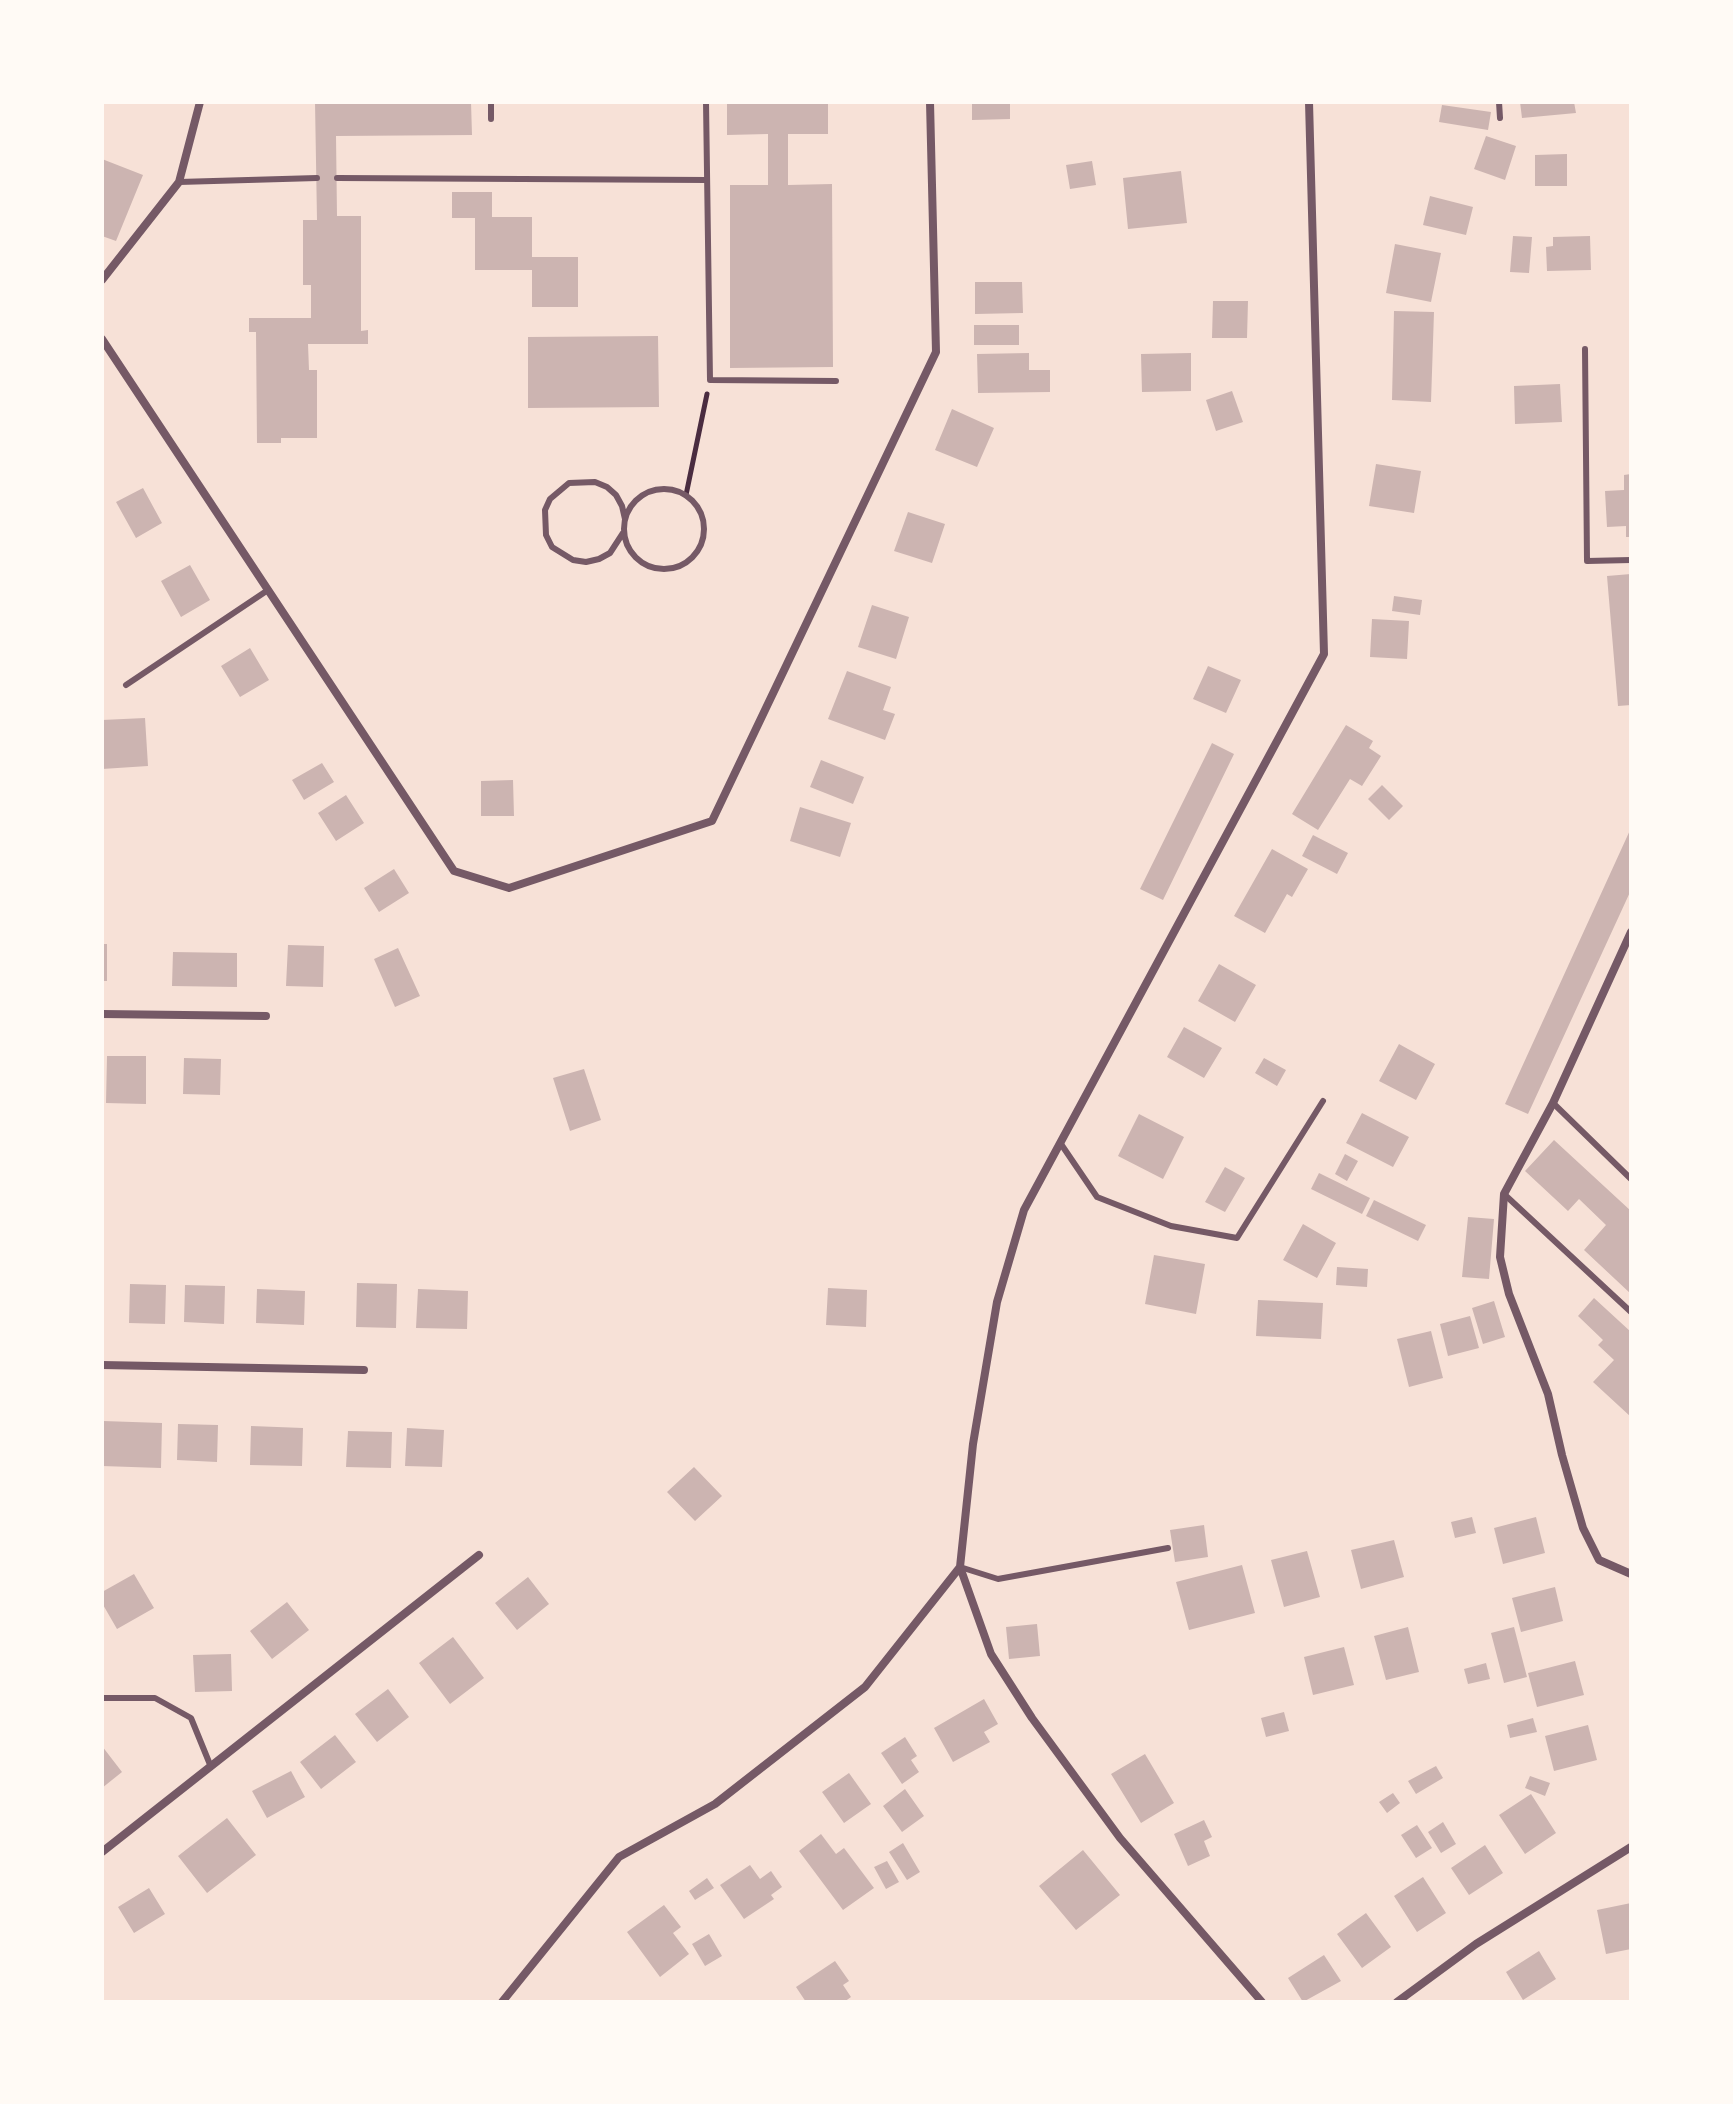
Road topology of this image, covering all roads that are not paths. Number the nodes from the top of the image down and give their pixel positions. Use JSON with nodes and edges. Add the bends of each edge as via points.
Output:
{"nodes":[{"id":1,"x":200,"y":102,"type":"edge"},
{"id":2,"x":491,"y":102,"type":"edge"},
{"id":3,"x":706,"y":102,"type":"edge"},
{"id":4,"x":930,"y":102,"type":"edge"},
{"id":5,"x":1309,"y":102,"type":"edge"},
{"id":6,"x":1499,"y":102,"type":"edge"},
{"id":7,"x":1500,"y":118,"type":"dead end"},
{"id":8,"x":491,"y":119,"type":"dead end"},
{"id":9,"x":317,"y":178,"type":"dead end"},
{"id":10,"x":337,"y":178,"type":"dead end"},
{"id":11,"x":707,"y":180,"type":"junction"},
{"id":12,"x":179,"y":182,"type":"junction"},
{"id":13,"x":102,"y":280,"type":"edge"},
{"id":14,"x":102,"y":339,"type":"edge"},
{"id":15,"x":1585,"y":349,"type":"dead end"},
{"id":16,"x":836,"y":381,"type":"dead end"},
{"id":17,"x":625,"y":519,"type":"junction"},
{"id":18,"x":624,"y":531,"type":"junction"},
{"id":19,"x":1631,"y":560,"type":"edge"},
{"id":20,"x":268,"y":590,"type":"junction"},
{"id":21,"x":126,"y":685,"type":"dead end"},
{"id":22,"x":1631,"y":932,"type":"edge"},
{"id":23,"x":102,"y":1014,"type":"edge"},
{"id":24,"x":266,"y":1016,"type":"dead end"},
{"id":25,"x":1323,"y":1101,"type":"dead end"},
{"id":26,"x":1553,"y":1103,"type":"junction"},
{"id":27,"x":1061,"y":1144,"type":"junction"},
{"id":28,"x":1631,"y":1179,"type":"edge"},
{"id":29,"x":1504,"y":1194,"type":"junction"},
{"id":30,"x":1631,"y":1312,"type":"edge"},
{"id":31,"x":102,"y":1365,"type":"edge"},
{"id":32,"x":364,"y":1370,"type":"dead end"},
{"id":33,"x":1168,"y":1548,"type":"dead end"},
{"id":34,"x":479,"y":1555,"type":"dead end"},
{"id":35,"x":960,"y":1567,"type":"junction"},
{"id":36,"x":1631,"y":1574,"type":"edge"},
{"id":37,"x":102,"y":1698,"type":"edge"},
{"id":38,"x":211,"y":1767,"type":"junction"},
{"id":39,"x":1631,"y":1847,"type":"edge"},
{"id":40,"x":102,"y":1852,"type":"edge"},
{"id":41,"x":502,"y":2002,"type":"edge"},
{"id":42,"x":1262,"y":2002,"type":"edge"},
{"id":43,"x":1397,"y":2002,"type":"edge"}],
"edges":[{"from":1,"to":12,"type":"street"},
{"from":2,"to":8,"type":"lane"},
{"from":3,"to":11,"type":"lane"},
{"from":4,"to":20,"type":"street","via":[[936,352],[712,821],[509,888],[454,871]]},
{"from":5,"to":27,"type":"street","via":[[1324,654]]},
{"from":6,"to":7,"type":"lane"},
{"from":9,"to":12,"type":"lane"},
{"from":10,"to":11,"type":"lane"},
{"from":11,"to":16,"type":"lane","via":[[710,380]]},
{"from":12,"to":13,"type":"street"},
{"from":14,"to":20,"type":"street"},
{"from":15,"to":19,"type":"lane","via":[[1587,561]]},
{"from":17,"to":18,"type":"lane"},
{"from":17,"to":18,"type":"lane","via":[[638,498],[650,491],[675,490],[696,504],[704,540],[690,561],[666,570],[642,564],[626,544]]},
{"from":17,"to":18,"type":"lane","via":[[616,495],[595,482],[569,483],[545,510],[552,547],[573,560],[586,562],[610,553]]},
{"from":20,"to":21,"type":"lane"},
{"from":22,"to":26,"type":"street"},
{"from":23,"to":24,"type":"street"},
{"from":25,"to":27,"type":"lane","via":[[1237,1238],[1171,1226],[1097,1197]]},
{"from":26,"to":28,"type":"lane"},
{"from":26,"to":29,"type":"street"},
{"from":27,"to":35,"type":"street","via":[[1024,1210],[997,1302],[973,1444]]},
{"from":29,"to":30,"type":"lane"},
{"from":29,"to":36,"type":"street","via":[[1500,1257],[1548,1394],[1583,1528],[1599,1560]]},
{"from":31,"to":32,"type":"street"},
{"from":33,"to":35,"type":"lane","via":[[998,1579]]},
{"from":34,"to":38,"type":"street"},
{"from":35,"to":41,"type":"street","via":[[865,1687],[715,1804],[619,1857]]},
{"from":35,"to":42,"type":"street","via":[[991,1654],[1032,1718],[1120,1838]]},
{"from":37,"to":38,"type":"lane","via":[[155,1698],[191,1718]]},
{"from":38,"to":40,"type":"street"},
{"from":39,"to":43,"type":"street","via":[[1476,1944]]}]}
